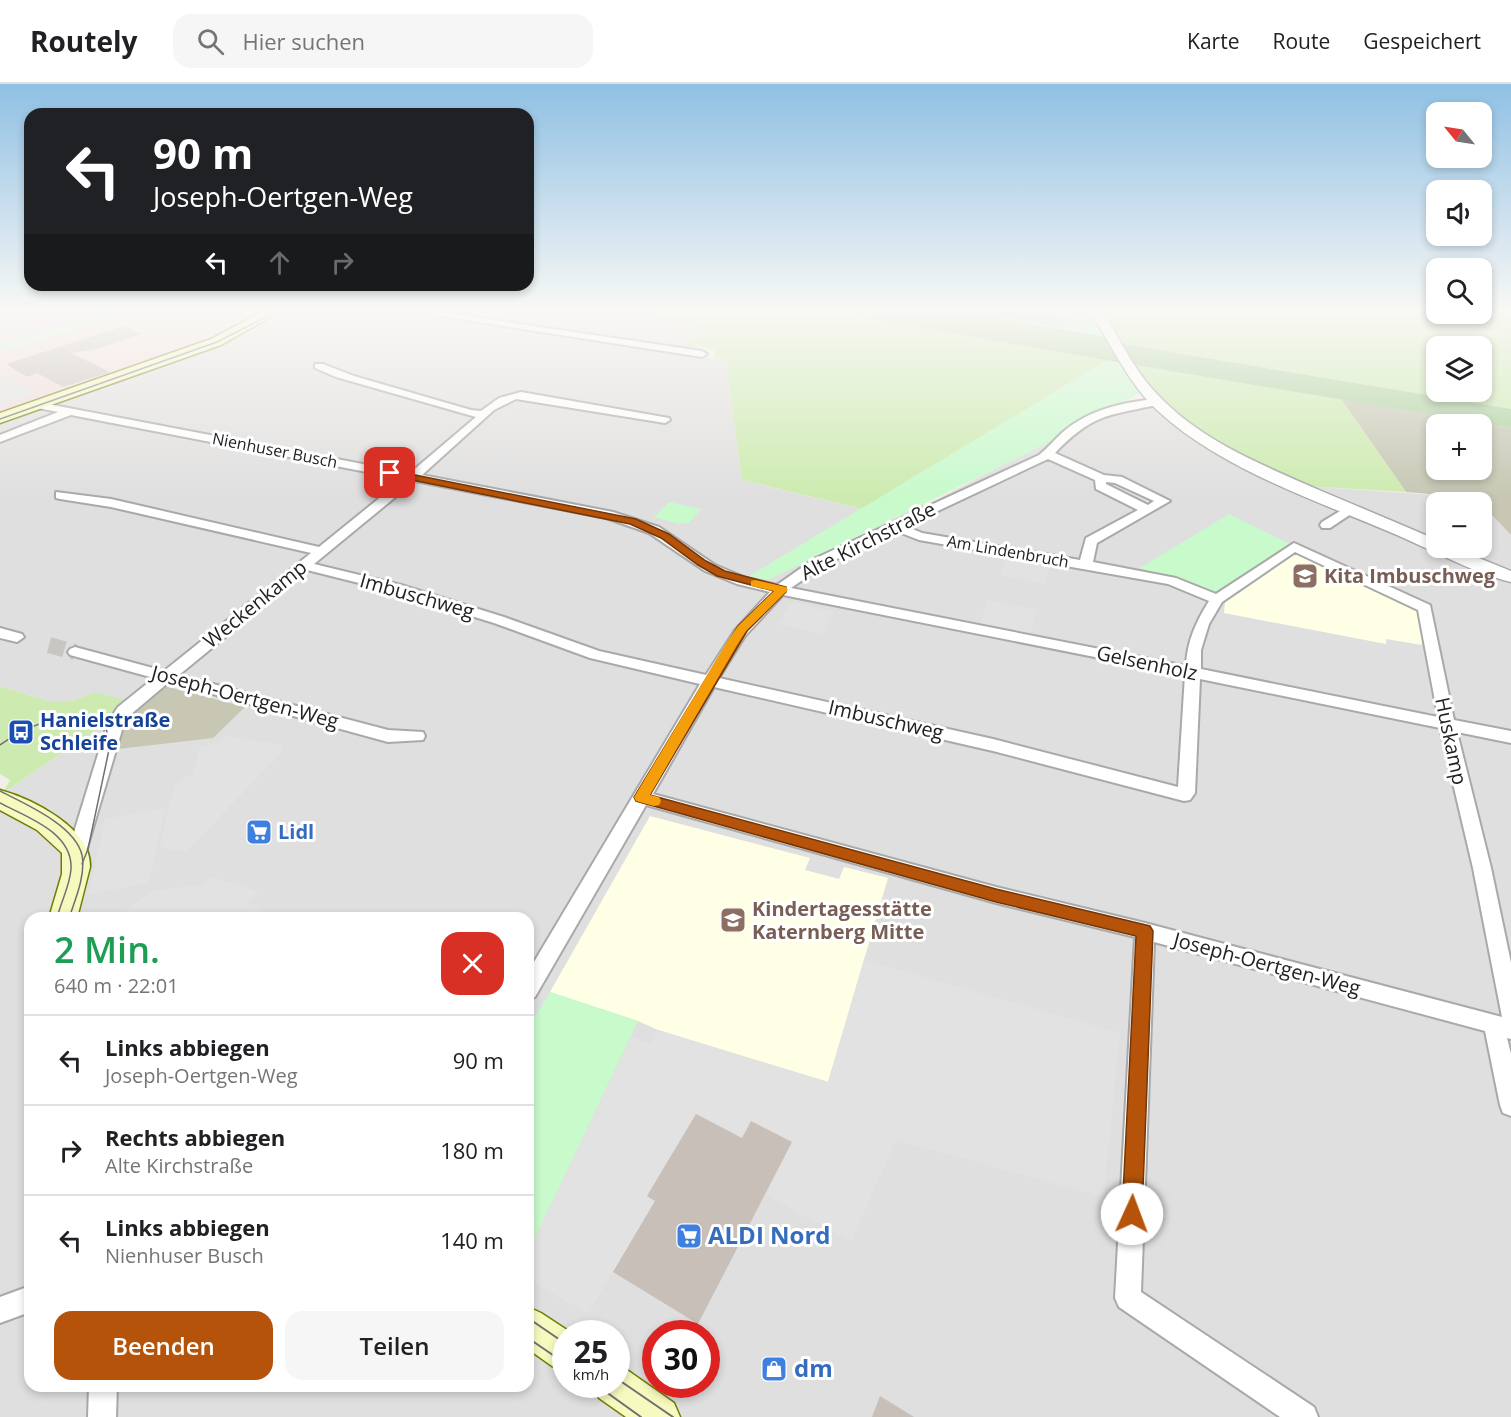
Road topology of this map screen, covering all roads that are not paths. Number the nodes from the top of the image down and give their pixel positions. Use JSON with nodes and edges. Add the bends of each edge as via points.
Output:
{"nodes":[{"id":1,"x":133,"y":371,"type":"edge"},
{"id":2,"x":329,"y":371,"type":"edge"},
{"id":3,"x":1134,"y":371,"type":"edge"},
{"id":4,"x":1156,"y":402,"type":"junction"},
{"id":5,"x":37,"y":405,"type":"junction"},
{"id":6,"x":72,"y":411,"type":"junction"},
{"id":7,"x":481,"y":414,"type":"junction"},
{"id":8,"x":0,"y":418,"type":"edge"},
{"id":9,"x":666,"y":420,"type":"dead end"},
{"id":10,"x":0,"y":439,"type":"edge"},
{"id":11,"x":1047,"y":454,"type":"junction"},
{"id":12,"x":413,"y":477,"type":"junction"},
{"id":13,"x":1101,"y":478,"type":"junction"},
{"id":14,"x":60,"y":495,"type":"dead end"},
{"id":15,"x":1350,"y":509,"type":"junction"},
{"id":16,"x":1148,"y":510,"type":"junction"},
{"id":17,"x":1326,"y":525,"type":"dead end"},
{"id":18,"x":896,"y":526,"type":"junction"},
{"id":19,"x":1426,"y":541,"type":"edge"},
{"id":20,"x":1294,"y":547,"type":"joint"},
{"id":21,"x":320,"y":551,"type":"junction"},
{"id":22,"x":1465,"y":558,"type":"edge"},
{"id":23,"x":1086,"y":565,"type":"junction"},
{"id":24,"x":303,"y":566,"type":"junction"},
{"id":25,"x":1511,"y":577,"type":"edge"},
{"id":26,"x":782,"y":590,"type":"junction"},
{"id":27,"x":1217,"y":599,"type":"junction"},
{"id":28,"x":0,"y":633,"type":"edge"},
{"id":29,"x":17,"y":637,"type":"dead end"},
{"id":30,"x":75,"y":652,"type":"tunnel mouth"},
{"id":31,"x":1192,"y":673,"type":"junction"},
{"id":32,"x":166,"y":676,"type":"junction"},
{"id":33,"x":711,"y":680,"type":"junction"},
{"id":34,"x":1447,"y":724,"type":"junction"},
{"id":35,"x":417,"y":736,"type":"dead end"},
{"id":36,"x":1511,"y":737,"type":"edge"},
{"id":37,"x":641,"y":797,"type":"junction"},
{"id":38,"x":0,"y":799,"type":"edge"},
{"id":39,"x":76,"y":855,"type":"junction"},
{"id":40,"x":65,"y":912,"type":"edge"},
{"id":41,"x":1145,"y":931,"type":"junction"},
{"id":42,"x":534,"y":981,"type":"edge"},
{"id":43,"x":1505,"y":1022,"type":"edge"},
{"id":44,"x":1511,"y":1105,"type":"edge"},
{"id":45,"x":24,"y":1301,"type":"edge"},
{"id":46,"x":0,"y":1310,"type":"edge"},
{"id":47,"x":534,"y":1330,"type":"edge"},
{"id":48,"x":552,"y":1342,"type":"edge"},
{"id":49,"x":103,"y":1392,"type":"edge"},
{"id":50,"x":630,"y":1396,"type":"edge"},
{"id":51,"x":102,"y":1417,"type":"edge"},
{"id":52,"x":660,"y":1417,"type":"edge"},
{"id":53,"x":1304,"y":1417,"type":"edge"}],
"edges":[{"from":1,"to":5,"type":"main road"},
{"from":2,"to":7,"type":"street"},
{"from":3,"to":4,"type":"street"},
{"from":4,"to":11,"type":"street","name":"Alte Kirchstraße","via":[[1134,404],[1092,417]]},
{"from":4,"to":15,"type":"street","via":[[1233,456]]},
{"from":5,"to":6,"type":"street","name":"Nienhuser Busch"},
{"from":5,"to":8,"type":"main road"},
{"from":6,"to":10,"type":"street"},
{"from":6,"to":12,"type":"street","name":"Nienhuser Busch"},
{"from":7,"to":9,"type":"street","name":"Weckenkamp","via":[[511,396],[521,395]]},
{"from":7,"to":12,"type":"street","name":"Weckenkamp","via":[[477,422]]},
{"from":11,"to":13,"type":"street"},
{"from":11,"to":18,"type":"street","name":"Alte Kirchstraße"},
{"from":12,"to":21,"type":"street","name":"Weckenkamp"},
{"from":12,"to":26,"type":"street","name":"Nienhuser Busch","via":[[633,521],[665,536],[721,574]]},
{"from":13,"to":16,"type":"street","via":[[1100,486]]},
{"from":13,"to":16,"type":"street","via":[[1118,480],[1164,501]]},
{"from":14,"to":21,"type":"street"},
{"from":15,"to":17,"type":"street"},
{"from":15,"to":19,"type":"street"},
{"from":16,"to":23,"type":"street","name":"Am Lindenbruch","via":[[1091,541]]},
{"from":18,"to":23,"type":"street","name":"Am Lindenbruch","via":[[920,536]]},
{"from":18,"to":26,"type":"street","name":"Alte Kirchstraße","via":[[819,562]]},
{"from":20,"to":27,"type":"street","name":"Imbuschweg"},
{"from":20,"to":34,"type":"street","name":"Huskamp","via":[[1425,608]]},
{"from":21,"to":24,"type":"street","name":"Weckenkamp"},
{"from":22,"to":25,"type":"street"},
{"from":23,"to":27,"type":"street","name":"Am Lindenbruch","via":[[1171,581]]},
{"from":24,"to":32,"type":"street","name":"Weckenkamp"},
{"from":24,"to":33,"type":"street","name":"Imbuschweg","via":[[499,620],[595,655]]},
{"from":26,"to":31,"type":"street","name":"Gelsenholz"},
{"from":26,"to":33,"type":"street","name":"Alte Kirchstraße","via":[[742,629]]},
{"from":27,"to":31,"type":"street","name":"Imbuschweg","via":[[1202,624]]},
{"from":28,"to":29,"type":"street"},
{"from":30,"to":32,"type":"street","name":"Joseph-Oertgen-Weg"},
{"from":31,"to":33,"type":"street","name":"Imbuschweg","via":[[1184,795],[993,745]]},
{"from":31,"to":34,"type":"street","name":"Gelsenholz"},
{"from":32,"to":35,"type":"street","name":"Joseph-Oertgen-Weg","via":[[388,736]]},
{"from":32,"to":39,"type":"street","name":"Weckenkamp","via":[[119,717]]},
{"from":33,"to":37,"type":"street","name":"Alte Kirchstraße"},
{"from":34,"to":36,"type":"street","name":"Gelsenholz"},
{"from":34,"to":43,"type":"street","name":"Huskamp","via":[[1482,868]]},
{"from":37,"to":41,"type":"street","name":"Joseph-Oertgen-Weg","via":[[996,895]]},
{"from":37,"to":42,"type":"street","name":"Alte Kirchstraße"},
{"from":38,"to":39,"type":"main road","via":[[62,835]]},
{"from":39,"to":40,"type":"main road"},
{"from":41,"to":43,"type":"street","name":"Joseph-Oertgen-Weg"},
{"from":41,"to":53,"type":"street","via":[[1128,1298]]},
{"from":43,"to":44,"type":"street","name":"Huskamp"},
{"from":45,"to":46,"type":"street"},
{"from":47,"to":48,"type":"main road"},
{"from":49,"to":51,"type":"street"},
{"from":50,"to":52,"type":"main road"}]}
